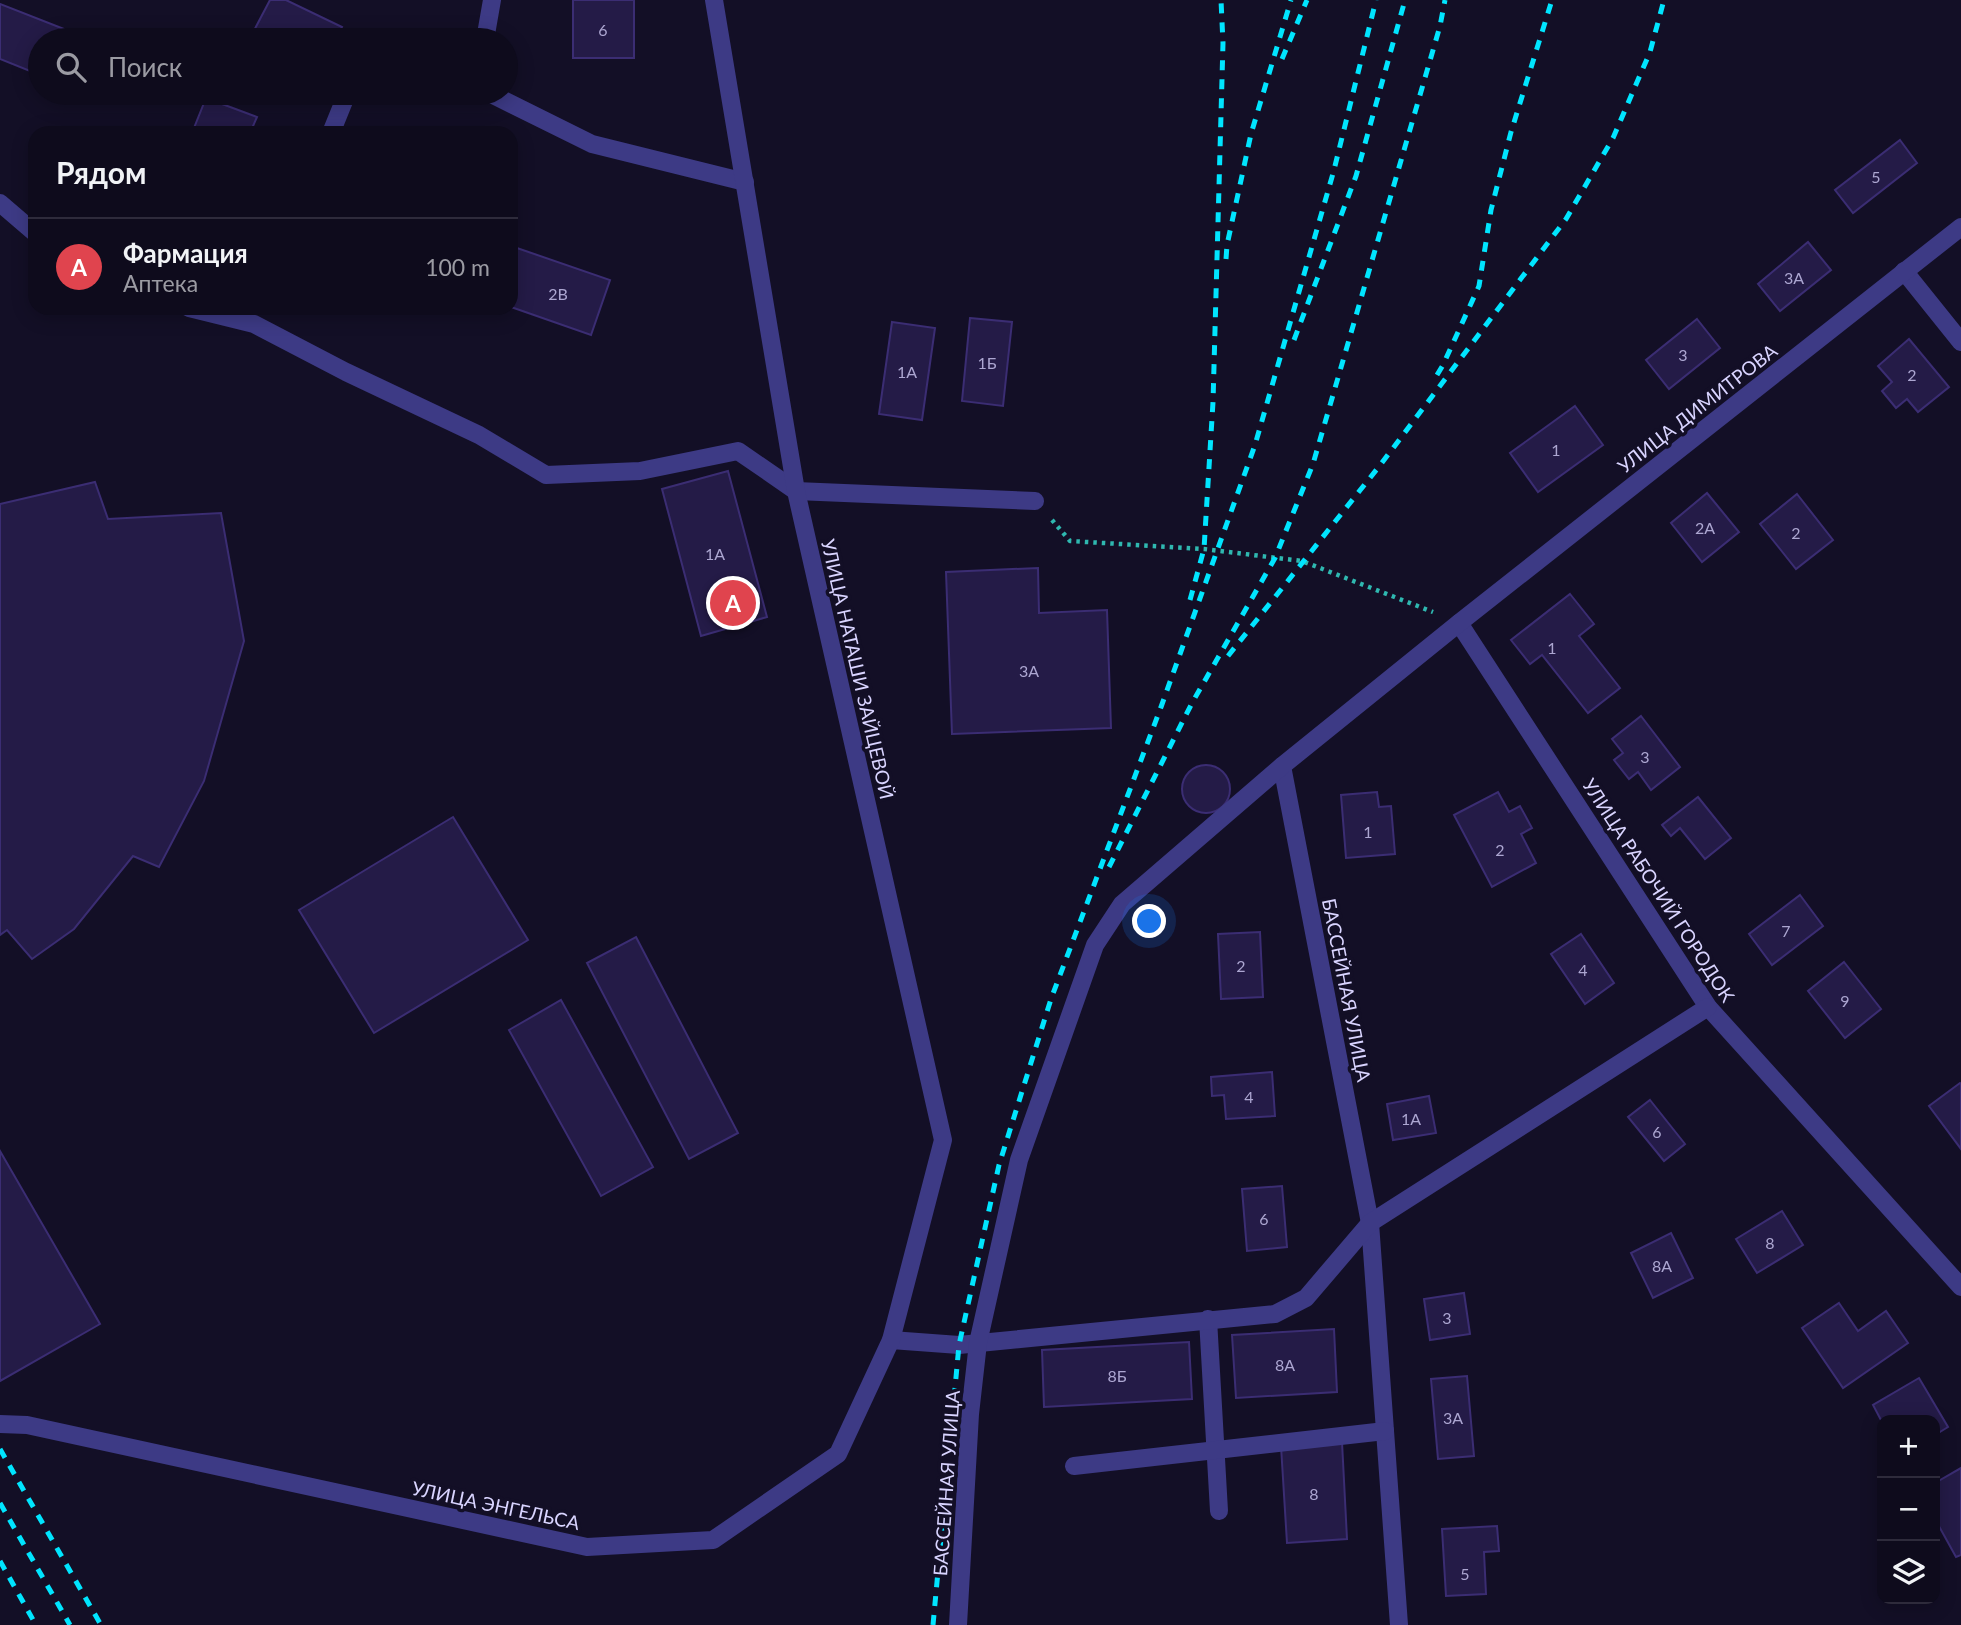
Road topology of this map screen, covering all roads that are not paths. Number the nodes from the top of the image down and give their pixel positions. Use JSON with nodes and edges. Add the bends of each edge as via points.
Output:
{"nodes":[{"id":1,"x":492,"y":0,"type":"edge"},
{"id":2,"x":714,"y":0,"type":"edge"},
{"id":3,"x":487,"y":28,"type":"edge"},
{"id":4,"x":342,"y":105,"type":"edge"},
{"id":5,"x":513,"y":105,"type":"edge"},
{"id":6,"x":334,"y":126,"type":"edge"},
{"id":7,"x":745,"y":182,"type":"junction"},
{"id":8,"x":0,"y":203,"type":"edge"},
{"id":9,"x":28,"y":227,"type":"edge"},
{"id":10,"x":1961,"y":227,"type":"edge"},
{"id":11,"x":1904,"y":271,"type":"junction"},
{"id":12,"x":258,"y":316,"type":"edge"},
{"id":13,"x":1961,"y":342,"type":"edge"},
{"id":14,"x":796,"y":491,"type":"junction"},
{"id":15,"x":1035,"y":501,"type":"road end"},
{"id":16,"x":1460,"y":623,"type":"junction"},
{"id":17,"x":1282,"y":766,"type":"junction"},
{"id":18,"x":1708,"y":1007,"type":"junction"},
{"id":19,"x":1370,"y":1223,"type":"junction"},
{"id":20,"x":1961,"y":1287,"type":"edge"},
{"id":21,"x":1208,"y":1320,"type":"junction"},
{"id":22,"x":891,"y":1340,"type":"junction"},
{"id":23,"x":978,"y":1343,"type":"junction"},
{"id":24,"x":0,"y":1424,"type":"edge"},
{"id":25,"x":1385,"y":1431,"type":"junction"},
{"id":26,"x":1215,"y":1450,"type":"junction"},
{"id":27,"x":1074,"y":1466,"type":"dead end"},
{"id":28,"x":1219,"y":1511,"type":"dead end"},
{"id":29,"x":958,"y":1625,"type":"edge"},
{"id":30,"x":1399,"y":1625,"type":"edge"}],
"edges":[{"from":1,"to":3,"type":"street"},
{"from":2,"to":7,"type":"street","name":"УЛИЦА НАТАШИ ЗАЙЦЕВОЙ"},
{"from":4,"to":6,"type":"street"},
{"from":5,"to":7,"type":"street","via":[[592,144]]},
{"from":7,"to":14,"type":"street","name":"УЛИЦА НАТАШИ ЗАЙЦЕВОЙ"},
{"from":8,"to":9,"type":"street"},
{"from":10,"to":11,"type":"street","name":"УЛИЦА ДИМИТРОВА"},
{"from":11,"to":13,"type":"street"},
{"from":11,"to":16,"type":"street","name":"УЛИЦА ДИМИТРОВА"},
{"from":12,"to":14,"type":"street","via":[[346,372],[479,435],[546,475],[640,471],[738,451]]},
{"from":14,"to":15,"type":"street"},
{"from":14,"to":22,"type":"street","name":"УЛИЦА НАТАШИ ЗАЙЦЕВОЙ","via":[[943,1140]]},
{"from":16,"to":17,"type":"street","name":"УЛИЦА ДИМИТРОВА"},
{"from":16,"to":18,"type":"street","name":"УЛИЦА РАБОЧИЙ ГОРОДОК"},
{"from":17,"to":19,"type":"street","name":"БАССЕЙНАЯ УЛИЦА"},
{"from":17,"to":23,"type":"street","name":"БАССЕЙНАЯ УЛИЦА","via":[[1122,904],[1095,945],[1019,1160]]},
{"from":18,"to":19,"type":"street"},
{"from":18,"to":20,"type":"street","name":"УЛИЦА РАБОЧИЙ ГОРОДОК"},
{"from":19,"to":21,"type":"street","via":[[1306,1298],[1275,1314]]},
{"from":19,"to":25,"type":"street","name":"БАССЕЙНАЯ УЛИЦА"},
{"from":21,"to":23,"type":"street"},
{"from":21,"to":26,"type":"street"},
{"from":22,"to":23,"type":"street"},
{"from":22,"to":24,"type":"street","name":"УЛИЦА ЭНГЕЛЬСА","via":[[838,1454],[713,1541],[587,1547],[27,1425]]},
{"from":23,"to":29,"type":"street","name":"БАССЕЙНАЯ УЛИЦА"},
{"from":25,"to":26,"type":"street"},
{"from":25,"to":30,"type":"street","name":"БАССЕЙНАЯ УЛИЦА"},
{"from":26,"to":27,"type":"street"},
{"from":26,"to":28,"type":"street"}]}
